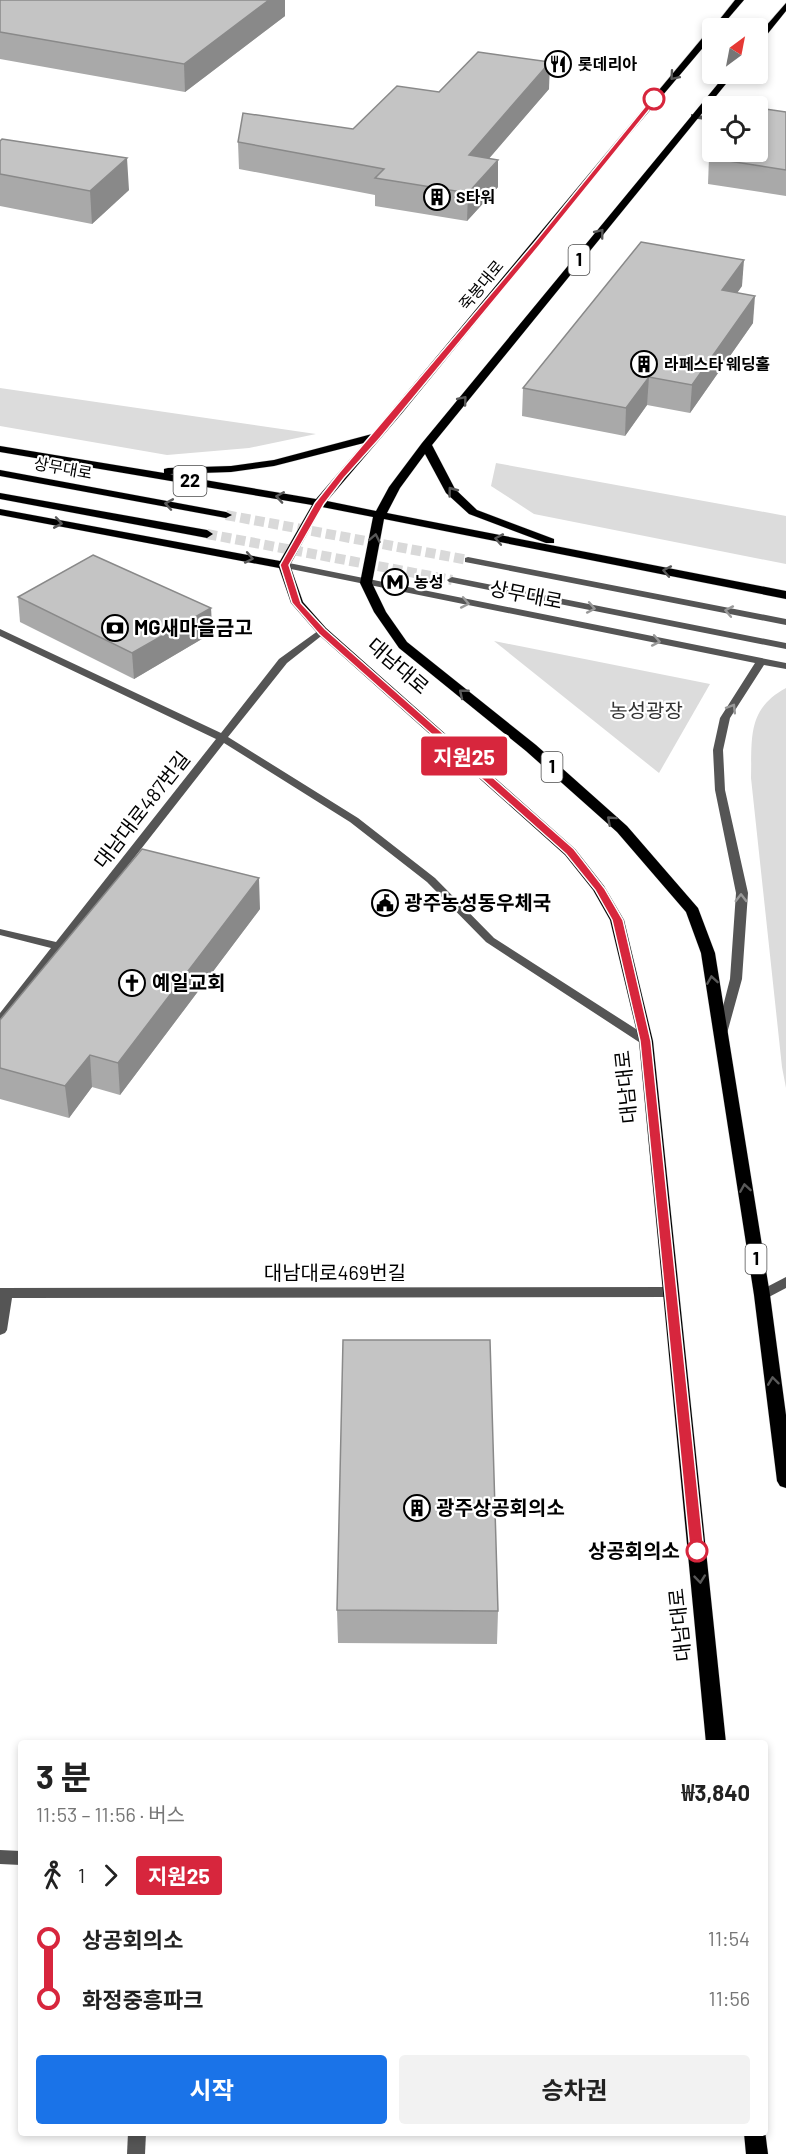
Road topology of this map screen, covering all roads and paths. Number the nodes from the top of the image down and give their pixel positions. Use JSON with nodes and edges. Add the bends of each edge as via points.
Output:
{"nodes":[{"id":1,"x":740,"y":0,"type":"edge"},
{"id":2,"x":786,"y":6,"type":"edge"},
{"id":3,"x":725,"y":18,"type":"edge"},
{"id":4,"x":768,"y":28,"type":"edge"},
{"id":5,"x":702,"y":44,"type":"edge"},
{"id":6,"x":721,"y":84,"type":"edge"},
{"id":7,"x":694,"y":116,"type":"junction"},
{"id":8,"x":702,"y":117,"type":"edge"},
{"id":9,"x":377,"y":436,"type":"junction"},
{"id":10,"x":426,"y":445,"type":"junction"},
{"id":11,"x":0,"y":449,"type":"edge"},
{"id":12,"x":138,"y":472,"type":"junction"},
{"id":13,"x":0,"y":473,"type":"edge"},
{"id":14,"x":0,"y":496,"type":"edge"},
{"id":15,"x":320,"y":503,"type":"junction"},
{"id":16,"x":0,"y":512,"type":"edge"},
{"id":17,"x":226,"y":515,"type":"tunnel mouth"},
{"id":18,"x":379,"y":516,"type":"junction"},
{"id":19,"x":207,"y":534,"type":"tunnel mouth"},
{"id":20,"x":598,"y":558,"type":"junction"},
{"id":21,"x":468,"y":560,"type":"tunnel mouth"},
{"id":22,"x":284,"y":565,"type":"junction"},
{"id":23,"x":452,"y":580,"type":"tunnel mouth"},
{"id":24,"x":366,"y":583,"type":"junction"},
{"id":25,"x":786,"y":595,"type":"edge"},
{"id":26,"x":786,"y":622,"type":"edge"},
{"id":27,"x":0,"y":632,"type":"edge"},
{"id":28,"x":322,"y":632,"type":"junction"},
{"id":29,"x":786,"y":646,"type":"edge"},
{"id":30,"x":761,"y":662,"type":"junction"},
{"id":31,"x":786,"y":666,"type":"edge"},
{"id":32,"x":222,"y":738,"type":"junction"},
{"id":33,"x":0,"y":932,"type":"edge"},
{"id":34,"x":58,"y":946,"type":"junction"},
{"id":35,"x":0,"y":1021,"type":"edge"},
{"id":36,"x":721,"y":1038,"type":"junction"},
{"id":37,"x":646,"y":1041,"type":"junction"},
{"id":38,"x":786,"y":1282,"type":"edge"},
{"id":39,"x":671,"y":1292,"type":"junction"},
{"id":40,"x":3,"y":1293,"type":"edge"},
{"id":41,"x":762,"y":1294,"type":"junction"},
{"id":42,"x":0,"y":1330,"type":"edge"},
{"id":43,"x":786,"y":1481,"type":"edge"},
{"id":44,"x":716,"y":1740,"type":"edge"},
{"id":45,"x":0,"y":1857,"type":"edge"},
{"id":46,"x":18,"y":1858,"type":"edge"},
{"id":47,"x":137,"y":2136,"type":"edge"},
{"id":48,"x":755,"y":2136,"type":"edge"},
{"id":49,"x":136,"y":2154,"type":"edge"},
{"id":50,"x":757,"y":2154,"type":"edge"}],
"edges":[{"from":1,"to":3,"type":"main road"},
{"from":2,"to":4,"type":"main road"},
{"from":5,"to":9,"type":"main road","name":"죽봉대로","number":"1","one_way":true},
{"from":6,"to":7,"type":"main road","number":"1"},
{"from":7,"to":8,"type":"street"},
{"from":10,"to":7,"type":"main road","number":"1","one_way":true},
{"from":9,"to":12,"type":"main road","via":[[274,463],[231,469]]},
{"from":9,"to":15,"type":"main road","name":"죽봉대로","number":"1"},
{"from":10,"to":18,"type":"main road","number":"1"},
{"from":20,"to":10,"type":"main road","one_way":true,"via":[[473,512],[450,491]]},
{"from":11,"to":12,"type":"main road","number":"22"},
{"from":15,"to":12,"type":"main road","number":"22","one_way":true},
{"from":17,"to":13,"type":"main road","name":"상무대로","one_way":true},
{"from":14,"to":19,"type":"main road"},
{"from":15,"to":18,"type":"main road","number":"22"},
{"from":15,"to":22,"type":"main road","name":"죽봉대로","number":"1"},
{"from":16,"to":22,"type":"main road","one_way":true},
{"from":20,"to":18,"type":"main road","one_way":true},
{"from":24,"to":18,"type":"main road","number":"1","one_way":true},
{"from":25,"to":20,"type":"main road","one_way":true},
{"from":26,"to":21,"type":"street","name":"상무대로","one_way":true},
{"from":22,"to":24,"type":"street","name":"상무대로"},
{"from":22,"to":28,"type":"main road","name":"대남대로","via":[[297,603]]},
{"from":23,"to":29,"type":"street","name":"상무대로","one_way":true},
{"from":24,"to":30,"type":"street","name":"상무대로","one_way":true},
{"from":36,"to":24,"type":"main road","name":"대남대로","number":"1","one_way":true,"via":[[708,953],[693,911],[622,830],[531,748],[404,645],[380,612]]},
{"from":27,"to":32,"type":"street"},
{"from":28,"to":32,"type":"street","name":"대남대로487번길","via":[[283,661]]},
{"from":28,"to":37,"type":"main road","name":"대남대로","via":[[570,852],[600,889],[617,920]]},
{"from":30,"to":31,"type":"street","name":"상무대로"},
{"from":36,"to":30,"type":"street","one_way":true,"via":[[736,980],[742,893],[720,790],[718,750],[725,718]]},
{"from":32,"to":34,"type":"street","name":"대남대로487번길"},
{"from":32,"to":37,"type":"street","via":[[354,820],[431,880],[490,940]]},
{"from":33,"to":34,"type":"street"},
{"from":34,"to":35,"type":"street","name":"대남대로487번길"},
{"from":41,"to":36,"type":"main road","name":"대남대로","number":"1","one_way":true},
{"from":37,"to":39,"type":"main road","name":"대남대로"},
{"from":38,"to":41,"type":"street"},
{"from":39,"to":40,"type":"street","name":"대남대로469번길"},
{"from":39,"to":44,"type":"main road","name":"대남대로","one_way":true},
{"from":40,"to":42,"type":"street"},
{"from":43,"to":41,"type":"main road","name":"대남대로","number":"1","one_way":true},
{"from":45,"to":46,"type":"street"},
{"from":47,"to":49,"type":"street"},
{"from":48,"to":50,"type":"main road"}]}
